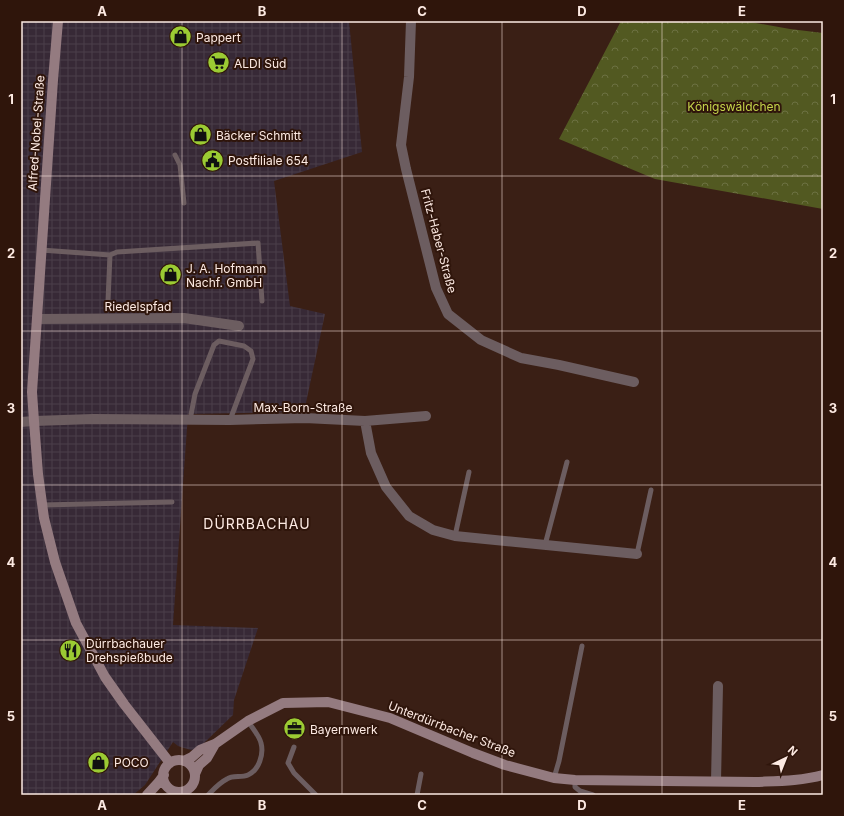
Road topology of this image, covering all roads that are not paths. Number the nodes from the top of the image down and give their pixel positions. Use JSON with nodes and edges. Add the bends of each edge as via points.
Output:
{"nodes":[{"id":1,"x":58,"y":21,"type":"edge"},
{"id":2,"x":411,"y":21,"type":"edge"},
{"id":3,"x":176,"y":155,"type":"dead end"},
{"id":4,"x":184,"y":202,"type":"dead end"},
{"id":5,"x":41,"y":250,"type":"junction"},
{"id":6,"x":110,"y":255,"type":"junction"},
{"id":7,"x":108,"y":301,"type":"dead end"},
{"id":8,"x":262,"y":301,"type":"dead end"},
{"id":9,"x":37,"y":319,"type":"junction"},
{"id":10,"x":239,"y":326,"type":"dead end"},
{"id":11,"x":634,"y":382,"type":"dead end"},
{"id":12,"x":426,"y":416,"type":"dead end"},
{"id":13,"x":34,"y":420,"type":"junction"},
{"id":14,"x":190,"y":420,"type":"junction"},
{"id":15,"x":230,"y":420,"type":"junction"},
{"id":16,"x":365,"y":421,"type":"junction"},
{"id":17,"x":21,"y":422,"type":"edge"},
{"id":18,"x":567,"y":462,"type":"dead end"},
{"id":19,"x":469,"y":472,"type":"dead end"},
{"id":20,"x":651,"y":490,"type":"dead end"},
{"id":21,"x":172,"y":502,"type":"dead end"},
{"id":22,"x":42,"y":505,"type":"junction"},
{"id":23,"x":455,"y":536,"type":"junction"},
{"id":24,"x":545,"y":545,"type":"junction"},
{"id":25,"x":637,"y":554,"type":"joint"},
{"id":26,"x":582,"y":646,"type":"dead end"},
{"id":27,"x":718,"y":686,"type":"dead end"},
{"id":28,"x":248,"y":721,"type":"junction"},
{"id":29,"x":215,"y":744,"type":"junction"},
{"id":30,"x":294,"y":747,"type":"dead end"},
{"id":31,"x":184,"y":761,"type":"junction"},
{"id":32,"x":170,"y":763,"type":"junction"},
{"id":33,"x":195,"y":774,"type":"junction"},
{"id":34,"x":421,"y":774,"type":"dead end"},
{"id":35,"x":164,"y":775,"type":"junction"},
{"id":36,"x":823,"y":775,"type":"edge"},
{"id":37,"x":554,"y":778,"type":"junction"},
{"id":38,"x":574,"y":780,"type":"junction"},
{"id":39,"x":716,"y":782,"type":"junction"},
{"id":40,"x":173,"y":790,"type":"junction"},
{"id":41,"x":147,"y":795,"type":"edge"},
{"id":42,"x":163,"y":795,"type":"edge"},
{"id":43,"x":208,"y":795,"type":"edge"},
{"id":44,"x":316,"y":795,"type":"edge"},
{"id":45,"x":417,"y":795,"type":"edge"},
{"id":46,"x":593,"y":795,"type":"edge"}],
"edges":[{"from":1,"to":5,"type":"street","name":"Alfred-Nobel-Straße"},
{"from":2,"to":11,"type":"street","name":"Fritz-Haber-Straße","via":[[409,77],[401,145],[436,288],[448,314],[481,340],[521,358]]},
{"from":3,"to":4,"type":"lane","via":[[180,165]]},
{"from":5,"to":6,"type":"lane"},
{"from":5,"to":9,"type":"street","name":"Alfred-Nobel-Straße"},
{"from":6,"to":7,"type":"lane"},
{"from":6,"to":8,"type":"lane","via":[[117,252],[258,243]]},
{"from":9,"to":10,"type":"street","name":"Riedelspfad","via":[[184,318]]},
{"from":9,"to":13,"type":"street","name":"Alfred-Nobel-Straße","via":[[32,392]]},
{"from":12,"to":16,"type":"street"},
{"from":13,"to":14,"type":"street","name":"Max-Born-Straße"},
{"from":13,"to":17,"type":"street","name":"Max-Born-Straße"},
{"from":13,"to":22,"type":"street","name":"Alfred-Nobel-Straße"},
{"from":14,"to":15,"type":"street","name":"Max-Born-Straße"},
{"from":14,"to":15,"type":"lane","via":[[195,394],[214,345],[219,341],[244,346],[252,351],[252,359]]},
{"from":15,"to":16,"type":"street","name":"Max-Born-Straße","via":[[305,418]]},
{"from":16,"to":23,"type":"street","name":"Max-Born-Straße","via":[[371,454],[386,487],[409,516],[433,530]]},
{"from":18,"to":24,"type":"lane"},
{"from":19,"to":23,"type":"lane"},
{"from":20,"to":25,"type":"lane"},
{"from":21,"to":22,"type":"lane"},
{"from":22,"to":32,"type":"street","name":"Alfred-Nobel-Straße","via":[[55,562],[76,623],[105,677]]},
{"from":23,"to":24,"type":"street","name":"Max-Born-Straße"},
{"from":24,"to":25,"type":"street","name":"Max-Born-Straße"},
{"from":26,"to":37,"type":"lane"},
{"from":27,"to":39,"type":"street"},
{"from":28,"to":29,"type":"street","name":"Unterdürrbacher Straße"},
{"from":28,"to":37,"type":"street","name":"Unterdürrbacher Straße","via":[[283,704],[328,702],[390,718],[473,753]]},
{"from":28,"to":43,"type":"lane","via":[[261,742],[262,754],[258,766],[249,775],[223,781]]},
{"from":29,"to":31,"type":"street","name":"Unterdürrbacher Straße"},
{"from":29,"to":33,"type":"street","name":"Unterdürrbacher Straße"},
{"from":30,"to":44,"type":"lane","via":[[288,763],[294,773]]},
{"from":31,"to":32,"type":"street"},
{"from":31,"to":33,"type":"street","via":[[191,765]]},
{"from":32,"to":35,"type":"street","via":[[164,770]]},
{"from":33,"to":40,"type":"street","via":[[193,783],[187,790]]},
{"from":34,"to":45,"type":"lane"},
{"from":35,"to":40,"type":"street","via":[[166,784]]},
{"from":35,"to":41,"type":"street"},
{"from":36,"to":39,"type":"street","name":"Unterdürrbacher Straße","via":[[784,781]]},
{"from":37,"to":38,"type":"street","name":"Unterdürrbacher Straße"},
{"from":38,"to":39,"type":"street","name":"Unterdürrbacher Straße"},
{"from":38,"to":46,"type":"lane","via":[[575,787],[580,791]]},
{"from":40,"to":42,"type":"street"}]}
